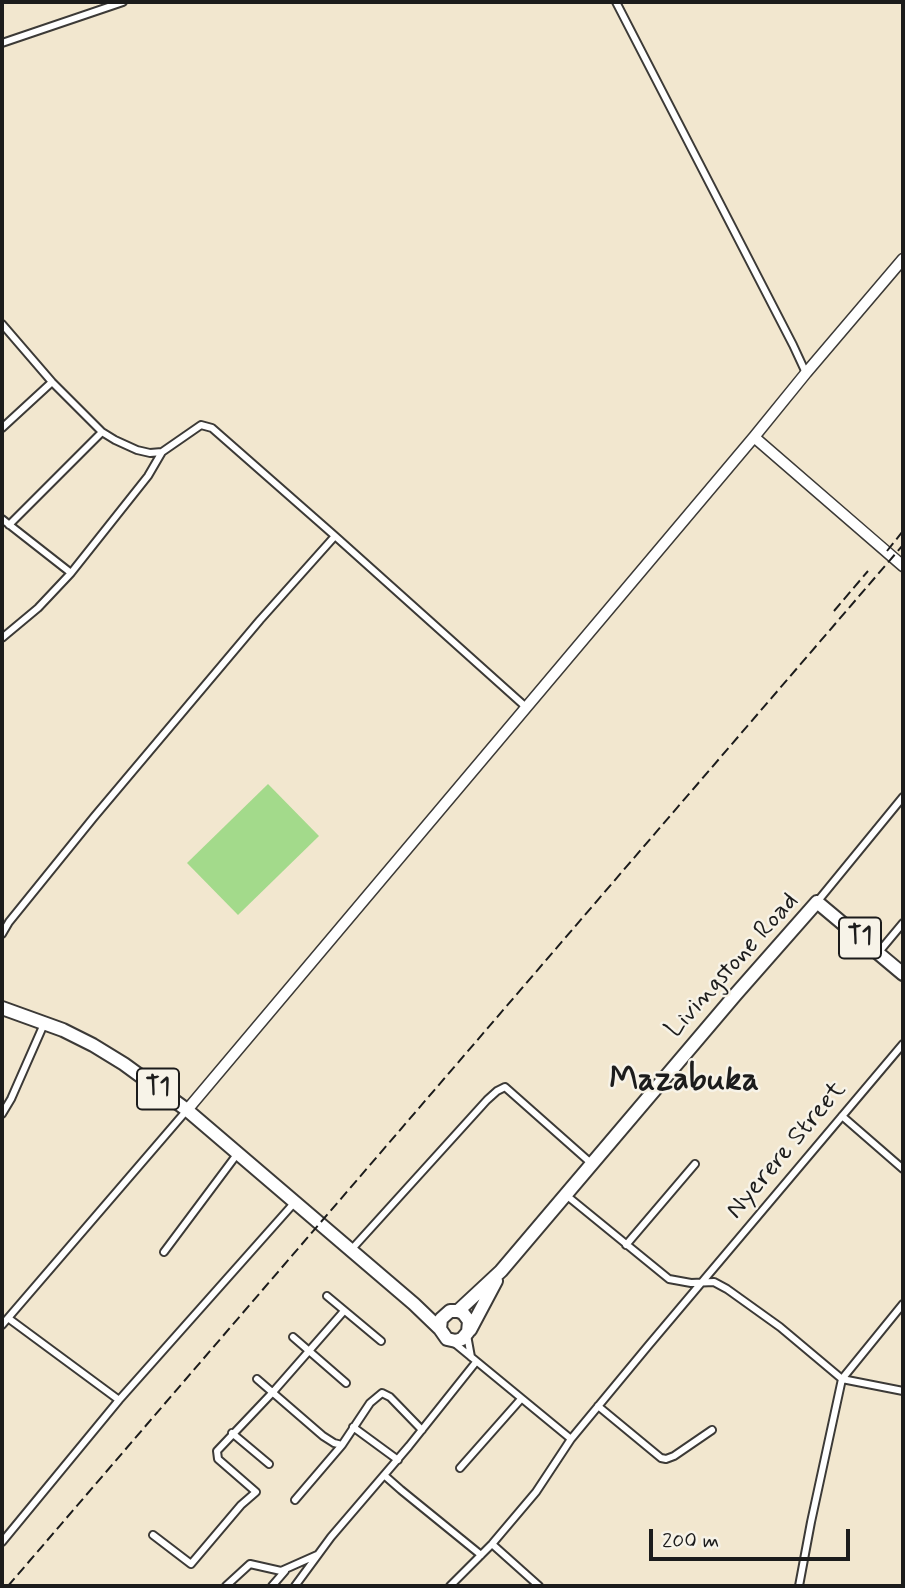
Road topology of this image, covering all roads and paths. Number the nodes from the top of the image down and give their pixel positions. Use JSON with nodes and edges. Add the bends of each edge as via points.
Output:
{"nodes":[{"id":1,"x":122,"y":2,"type":"edge"},
{"id":2,"x":616,"y":2,"type":"edge"},
{"id":3,"x":2,"y":43,"type":"edge"},
{"id":4,"x":903,"y":259,"type":"edge"},
{"id":5,"x":2,"y":324,"type":"edge"},
{"id":6,"x":806,"y":373,"type":"junction"},
{"id":7,"x":52,"y":382,"type":"junction"},
{"id":8,"x":2,"y":428,"type":"edge"},
{"id":9,"x":102,"y":432,"type":"junction"},
{"id":10,"x":754,"y":437,"type":"junction"},
{"id":11,"x":162,"y":452,"type":"junction"},
{"id":12,"x":2,"y":519,"type":"edge"},
{"id":13,"x":9,"y":525,"type":"junction"},
{"id":14,"x":335,"y":536,"type":"junction"},
{"id":15,"x":903,"y":566,"type":"edge"},
{"id":16,"x":71,"y":573,"type":"junction"},
{"id":17,"x":2,"y":638,"type":"edge"},
{"id":18,"x":527,"y":708,"type":"junction"},
{"id":19,"x":903,"y":797,"type":"edge"},
{"id":20,"x":817,"y":902,"type":"junction"},
{"id":21,"x":903,"y":923,"type":"edge"},
{"id":22,"x":2,"y":934,"type":"edge"},
{"id":23,"x":878,"y":953,"type":"junction"},
{"id":24,"x":903,"y":974,"type":"edge"},
{"id":25,"x":4,"y":1005,"type":"edge"},
{"id":26,"x":45,"y":1023,"type":"junction"},
{"id":27,"x":903,"y":1044,"type":"edge"},
{"id":28,"x":187,"y":1110,"type":"junction"},
{"id":29,"x":2,"y":1114,"type":"edge"},
{"id":30,"x":842,"y":1116,"type":"junction"},
{"id":31,"x":238,"y":1153,"type":"junction"},
{"id":32,"x":592,"y":1164,"type":"junction"},
{"id":33,"x":695,"y":1164,"type":"dead end"},
{"id":34,"x":903,"y":1169,"type":"edge"},
{"id":35,"x":566,"y":1195,"type":"junction"},
{"id":36,"x":295,"y":1202,"type":"junction"},
{"id":37,"x":626,"y":1245,"type":"junction"},
{"id":38,"x":351,"y":1250,"type":"junction"},
{"id":39,"x":164,"y":1252,"type":"dead end"},
{"id":40,"x":501,"y":1271,"type":"junction"},
{"id":41,"x":701,"y":1283,"type":"junction"},
{"id":42,"x":327,"y":1296,"type":"dead end"},
{"id":43,"x":414,"y":1304,"type":"junction"},
{"id":44,"x":903,"y":1304,"type":"edge"},
{"id":45,"x":344,"y":1311,"type":"junction"},
{"id":46,"x":458,"y":1311,"type":"junction"},
{"id":47,"x":444,"y":1315,"type":"junction"},
{"id":48,"x":8,"y":1318,"type":"junction"},
{"id":49,"x":2,"y":1325,"type":"edge"},
{"id":50,"x":440,"y":1329,"type":"junction"},
{"id":51,"x":468,"y":1333,"type":"junction"},
{"id":52,"x":293,"y":1337,"type":"dead end"},
{"id":53,"x":451,"y":1340,"type":"junction"},
{"id":54,"x":381,"y":1341,"type":"dead end"},
{"id":55,"x":308,"y":1351,"type":"junction"},
{"id":56,"x":474,"y":1360,"type":"junction"},
{"id":57,"x":257,"y":1379,"type":"dead end"},
{"id":58,"x":842,"y":1380,"type":"junction"},
{"id":59,"x":346,"y":1383,"type":"dead end"},
{"id":60,"x":903,"y":1391,"type":"edge"},
{"id":61,"x":273,"y":1392,"type":"junction"},
{"id":62,"x":521,"y":1399,"type":"junction"},
{"id":63,"x":119,"y":1401,"type":"junction"},
{"id":64,"x":598,"y":1406,"type":"junction"},
{"id":65,"x":353,"y":1427,"type":"junction"},
{"id":66,"x":422,"y":1430,"type":"junction"},
{"id":67,"x":712,"y":1430,"type":"dead end"},
{"id":68,"x":232,"y":1433,"type":"junction"},
{"id":69,"x":571,"y":1439,"type":"junction"},
{"id":70,"x":342,"y":1445,"type":"junction"},
{"id":71,"x":398,"y":1460,"type":"junction"},
{"id":72,"x":269,"y":1464,"type":"dead end"},
{"id":73,"x":460,"y":1468,"type":"dead end"},
{"id":74,"x":384,"y":1475,"type":"junction"},
{"id":75,"x":295,"y":1500,"type":"dead end"},
{"id":76,"x":153,"y":1535,"type":"dead end"},
{"id":77,"x":2,"y":1542,"type":"edge"},
{"id":78,"x":492,"y":1544,"type":"junction"},
{"id":79,"x":318,"y":1555,"type":"junction"},
{"id":80,"x":481,"y":1555,"type":"junction"},
{"id":81,"x":286,"y":1570,"type":"junction"},
{"id":82,"x":226,"y":1586,"type":"edge"},
{"id":83,"x":272,"y":1586,"type":"edge"},
{"id":84,"x":295,"y":1586,"type":"edge"},
{"id":85,"x":450,"y":1586,"type":"edge"},
{"id":86,"x":539,"y":1586,"type":"edge"},
{"id":87,"x":799,"y":1586,"type":"edge"}],
"edges":[{"from":1,"to":3,"type":"street"},
{"from":2,"to":6,"type":"street"},
{"from":4,"to":6,"type":"main road"},
{"from":5,"to":7,"type":"street"},
{"from":6,"to":10,"type":"main road"},
{"from":7,"to":8,"type":"street"},
{"from":7,"to":9,"type":"street"},
{"from":9,"to":11,"type":"street","via":[[137,450]]},
{"from":9,"to":13,"type":"street"},
{"from":10,"to":15,"type":"main road"},
{"from":10,"to":18,"type":"main road"},
{"from":11,"to":14,"type":"street","via":[[206,425]]},
{"from":11,"to":16,"type":"street"},
{"from":12,"to":13,"type":"street"},
{"from":13,"to":16,"type":"street"},
{"from":14,"to":18,"type":"street"},
{"from":14,"to":22,"type":"street","via":[[94,817]]},
{"from":16,"to":17,"type":"street"},
{"from":18,"to":28,"type":"main road"},
{"from":19,"to":20,"type":"street"},
{"from":20,"to":23,"type":"highway","name":"Livingstone Road","number":"T1"},
{"from":20,"to":32,"type":"highway","name":"Livingstone Road","number":"T1"},
{"from":21,"to":23,"type":"street"},
{"from":23,"to":24,"type":"highway","name":"Livingstone Road","number":"T1"},
{"from":25,"to":26,"type":"highway","number":"T1"},
{"from":26,"to":28,"type":"highway","number":"T1","via":[[93,1045]]},
{"from":26,"to":29,"type":"street"},
{"from":27,"to":30,"type":"street","name":"Nyerere Street"},
{"from":28,"to":31,"type":"highway","number":"T1"},
{"from":28,"to":48,"type":"street"},
{"from":30,"to":34,"type":"street"},
{"from":30,"to":41,"type":"street","name":"Nyerere Street"},
{"from":31,"to":36,"type":"highway","number":"T1"},
{"from":31,"to":39,"type":"street"},
{"from":32,"to":35,"type":"highway","name":"Livingstone Road","number":"T1"},
{"from":32,"to":38,"type":"street","via":[[505,1087],[487,1100]]},
{"from":33,"to":37,"type":"street"},
{"from":35,"to":37,"type":"street"},
{"from":35,"to":40,"type":"highway","name":"Livingstone Road","number":"T1"},
{"from":36,"to":38,"type":"highway","number":"T1"},
{"from":36,"to":63,"type":"street"},
{"from":37,"to":41,"type":"street","via":[[670,1279]]},
{"from":38,"to":43,"type":"highway","number":"T1"},
{"from":40,"to":46,"type":"highway","name":"Livingstone Road","number":"T1"},
{"from":40,"to":51,"type":"highway","name":"Livingstone Road","number":"T1"},
{"from":41,"to":58,"type":"street","via":[[714,1282],[727,1289]]},
{"from":41,"to":64,"type":"street","name":"Nyerere Street"},
{"from":42,"to":45,"type":"street"},
{"from":43,"to":47,"type":"highway","number":"T1"},
{"from":43,"to":50,"type":"highway","number":"T1"},
{"from":44,"to":58,"type":"street"},
{"from":45,"to":54,"type":"street"},
{"from":45,"to":55,"type":"street"},
{"from":46,"to":47,"type":"highway","name":"Livingstone Road","number":"T1"},
{"from":46,"to":51,"type":"highway","via":[[467,1316]]},
{"from":47,"to":50,"type":"highway"},
{"from":48,"to":49,"type":"street"},
{"from":48,"to":63,"type":"street"},
{"from":50,"to":53,"type":"highway","number":"T1"},
{"from":51,"to":53,"type":"highway"},
{"from":51,"to":56,"type":"street"},
{"from":52,"to":55,"type":"street"},
{"from":53,"to":56,"type":"street"},
{"from":55,"to":59,"type":"street"},
{"from":55,"to":61,"type":"street"},
{"from":56,"to":62,"type":"street"},
{"from":56,"to":66,"type":"street"},
{"from":57,"to":61,"type":"street"},
{"from":58,"to":60,"type":"street"},
{"from":58,"to":87,"type":"street"},
{"from":61,"to":68,"type":"street"},
{"from":61,"to":70,"type":"street","via":[[323,1436]]},
{"from":62,"to":69,"type":"street"},
{"from":62,"to":73,"type":"street"},
{"from":63,"to":77,"type":"street"},
{"from":64,"to":67,"type":"street","via":[[661,1458],[674,1456]]},
{"from":64,"to":69,"type":"street","name":"Nyerere Street"},
{"from":65,"to":66,"type":"street","via":[[382,1393]]},
{"from":65,"to":70,"type":"street"},
{"from":65,"to":71,"type":"street"},
{"from":66,"to":71,"type":"street"},
{"from":68,"to":72,"type":"street"},
{"from":68,"to":76,"type":"street","via":[[217,1451],[218,1459],[256,1492],[191,1564]]},
{"from":69,"to":78,"type":"street","name":"Nyerere Street","via":[[536,1492]]},
{"from":70,"to":75,"type":"street"},
{"from":71,"to":74,"type":"street"},
{"from":74,"to":79,"type":"street"},
{"from":74,"to":80,"type":"street"},
{"from":78,"to":80,"type":"street","name":"Nyerere Street"},
{"from":78,"to":86,"type":"street"},
{"from":79,"to":81,"type":"street"},
{"from":79,"to":84,"type":"street"},
{"from":80,"to":85,"type":"street","name":"Nyerere Street"},
{"from":81,"to":82,"type":"street","via":[[250,1564]]},
{"from":81,"to":83,"type":"street"}]}
